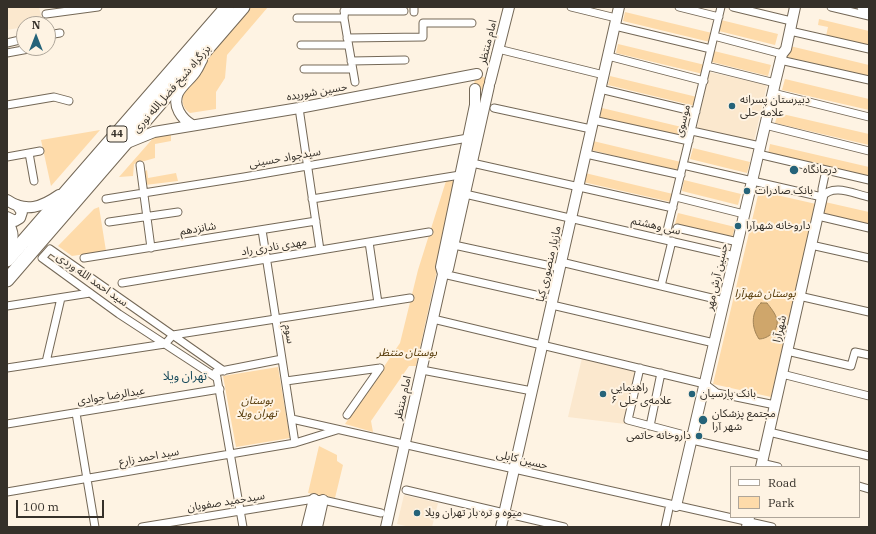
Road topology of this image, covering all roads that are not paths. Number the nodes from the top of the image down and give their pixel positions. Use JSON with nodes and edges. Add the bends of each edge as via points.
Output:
{"nodes":[{"id":1,"x":98,"y":7,"type":"edge"},
{"id":2,"x":227,"y":7,"type":"edge"},
{"id":3,"x":243,"y":7,"type":"edge"},
{"id":4,"x":502,"y":7,"type":"edge"},
{"id":5,"x":509,"y":7,"type":"edge"},
{"id":6,"x":571,"y":7,"type":"edge"},
{"id":7,"x":619,"y":7,"type":"edge"},
{"id":8,"x":679,"y":7,"type":"edge"},
{"id":9,"x":721,"y":7,"type":"edge"},
{"id":10,"x":733,"y":7,"type":"edge"},
{"id":11,"x":790,"y":7,"type":"edge"},
{"id":12,"x":795,"y":7,"type":"edge"},
{"id":13,"x":831,"y":7,"type":"edge"},
{"id":14,"x":862,"y":7,"type":"edge"},
{"id":15,"x":869,"y":9,"type":"edge"},
{"id":16,"x":404,"y":11,"type":"dead end"},
{"id":17,"x":344,"y":12,"type":"edge"},
{"id":18,"x":46,"y":14,"type":"dead end"},
{"id":19,"x":869,"y":16,"type":"edge"},
{"id":20,"x":719,"y":17,"type":"junction"},
{"id":21,"x":297,"y":18,"type":"dead end"},
{"id":22,"x":787,"y":20,"type":"junction"},
{"id":23,"x":615,"y":22,"type":"junction"},
{"id":24,"x":472,"y":24,"type":"dead end"},
{"id":25,"x":790,"y":31,"type":"junction"},
{"id":26,"x":60,"y":32,"type":"dead end"},
{"id":27,"x":56,"y":33,"type":"edge"},
{"id":28,"x":714,"y":36,"type":"junction"},
{"id":29,"x":347,"y":41,"type":"junction"},
{"id":30,"x":301,"y":45,"type":"dead end"},
{"id":31,"x":208,"y":48,"type":"junction"},
{"id":32,"x":498,"y":49,"type":"junction"},
{"id":33,"x":711,"y":49,"type":"junction"},
{"id":34,"x":869,"y":50,"type":"edge"},
{"id":35,"x":608,"y":56,"type":"junction"},
{"id":36,"x":781,"y":57,"type":"junction"},
{"id":37,"x":405,"y":60,"type":"dead end"},
{"id":38,"x":351,"y":61,"type":"junction"},
{"id":39,"x":707,"y":66,"type":"junction"},
{"id":40,"x":304,"y":69,"type":"dead end"},
{"id":41,"x":352,"y":69,"type":"junction"},
{"id":42,"x":604,"y":75,"type":"junction"},
{"id":43,"x":485,"y":79,"type":"junction"},
{"id":44,"x":869,"y":80,"type":"edge"},
{"id":45,"x":446,"y":81,"type":"junction"},
{"id":46,"x":704,"y":81,"type":"junction"},
{"id":47,"x":355,"y":82,"type":"dead end"},
{"id":48,"x":474,"y":88,"type":"junction"},
{"id":49,"x":774,"y":88,"type":"junction"},
{"id":50,"x":600,"y":89,"type":"junction"},
{"id":51,"x":69,"y":101,"type":"dead end"},
{"id":52,"x":7,"y":105,"type":"edge"},
{"id":53,"x":298,"y":108,"type":"junction"},
{"id":54,"x":494,"y":108,"type":"dead end"},
{"id":55,"x":696,"y":112,"type":"junction"},
{"id":56,"x":869,"y":117,"type":"edge"},
{"id":57,"x":592,"y":124,"type":"junction"},
{"id":58,"x":192,"y":125,"type":"junction"},
{"id":59,"x":765,"y":125,"type":"junction"},
{"id":60,"x":692,"y":131,"type":"junction"},
{"id":61,"x":468,"y":138,"type":"junction"},
{"id":62,"x":689,"y":141,"type":"junction"},
{"id":63,"x":125,"y":144,"type":"junction"},
{"id":64,"x":759,"y":150,"type":"junction"},
{"id":65,"x":40,"y":151,"type":"dead end"},
{"id":66,"x":869,"y":151,"type":"edge"},
{"id":67,"x":30,"y":153,"type":"junction"},
{"id":68,"x":586,"y":154,"type":"junction"},
{"id":69,"x":7,"y":157,"type":"edge"},
{"id":70,"x":472,"y":163,"type":"junction"},
{"id":71,"x":140,"y":165,"type":"dead end"},
{"id":72,"x":683,"y":165,"type":"junction"},
{"id":73,"x":307,"y":166,"type":"junction"},
{"id":74,"x":826,"y":170,"type":"junction"},
{"id":75,"x":460,"y":175,"type":"junction"},
{"id":76,"x":681,"y":175,"type":"junction"},
{"id":77,"x":869,"y":180,"type":"edge"},
{"id":78,"x":34,"y":181,"type":"dead end"},
{"id":79,"x":752,"y":181,"type":"junction"},
{"id":80,"x":70,"y":187,"type":"junction"},
{"id":81,"x":578,"y":187,"type":"junction"},
{"id":82,"x":144,"y":193,"type":"junction"},
{"id":83,"x":465,"y":194,"type":"junction"},
{"id":84,"x":676,"y":197,"type":"junction"},
{"id":85,"x":822,"y":197,"type":"junction"},
{"id":86,"x":869,"y":197,"type":"edge"},
{"id":87,"x":106,"y":199,"type":"dead end"},
{"id":88,"x":312,"y":199,"type":"junction"},
{"id":89,"x":7,"y":200,"type":"edge"},
{"id":90,"x":17,"y":205,"type":"junction"},
{"id":91,"x":673,"y":208,"type":"junction"},
{"id":92,"x":178,"y":212,"type":"dead end"},
{"id":93,"x":744,"y":214,"type":"junction"},
{"id":94,"x":818,"y":216,"type":"junction"},
{"id":95,"x":147,"y":217,"type":"junction"},
{"id":96,"x":571,"y":218,"type":"junction"},
{"id":97,"x":7,"y":219,"type":"edge"},
{"id":98,"x":316,"y":221,"type":"junction"},
{"id":99,"x":109,"y":222,"type":"dead end"},
{"id":100,"x":678,"y":228,"type":"dead end"},
{"id":101,"x":869,"y":228,"type":"edge"},
{"id":102,"x":262,"y":230,"type":"junction"},
{"id":103,"x":429,"y":232,"type":"dead end"},
{"id":104,"x":669,"y":240,"type":"junction"},
{"id":105,"x":369,"y":242,"type":"junction"},
{"id":106,"x":738,"y":242,"type":"junction"},
{"id":107,"x":454,"y":244,"type":"junction"},
{"id":108,"x":811,"y":244,"type":"junction"},
{"id":109,"x":151,"y":248,"type":"junction"},
{"id":110,"x":320,"y":250,"type":"junction"},
{"id":111,"x":7,"y":251,"type":"edge"},
{"id":112,"x":735,"y":256,"type":"junction"},
{"id":113,"x":84,"y":258,"type":"dead end"},
{"id":114,"x":869,"y":258,"type":"edge"},
{"id":115,"x":266,"y":259,"type":"junction"},
{"id":116,"x":7,"y":260,"type":"edge"},
{"id":117,"x":561,"y":265,"type":"junction"},
{"id":118,"x":443,"y":274,"type":"junction"},
{"id":119,"x":87,"y":275,"type":"junction"},
{"id":120,"x":7,"y":280,"type":"edge"},
{"id":121,"x":122,"y":283,"type":"dead end"},
{"id":122,"x":80,"y":286,"type":"junction"},
{"id":123,"x":661,"y":286,"type":"junction"},
{"id":124,"x":90,"y":293,"type":"junction"},
{"id":125,"x":800,"y":296,"type":"junction"},
{"id":126,"x":61,"y":298,"type":"junction"},
{"id":127,"x":410,"y":298,"type":"dead end"},
{"id":128,"x":724,"y":301,"type":"junction"},
{"id":129,"x":552,"y":302,"type":"junction"},
{"id":130,"x":378,"y":303,"type":"junction"},
{"id":131,"x":7,"y":306,"type":"edge"},
{"id":132,"x":869,"y":312,"type":"edge"},
{"id":133,"x":276,"y":319,"type":"junction"},
{"id":134,"x":433,"y":320,"type":"junction"},
{"id":135,"x":173,"y":335,"type":"junction"},
{"id":136,"x":714,"y":343,"type":"junction"},
{"id":137,"x":165,"y":344,"type":"junction"},
{"id":138,"x":543,"y":345,"type":"junction"},
{"id":139,"x":787,"y":351,"type":"junction"},
{"id":140,"x":869,"y":355,"type":"edge"},
{"id":141,"x":282,"y":359,"type":"junction"},
{"id":142,"x":46,"y":362,"type":"junction"},
{"id":143,"x":7,"y":368,"type":"edge"},
{"id":144,"x":640,"y":368,"type":"junction"},
{"id":145,"x":422,"y":370,"type":"junction"},
{"id":146,"x":219,"y":373,"type":"junction"},
{"id":147,"x":661,"y":374,"type":"junction"},
{"id":148,"x":782,"y":374,"type":"junction"},
{"id":149,"x":286,"y":381,"type":"junction"},
{"id":150,"x":705,"y":384,"type":"junction"},
{"id":151,"x":220,"y":389,"type":"junction"},
{"id":152,"x":532,"y":391,"type":"junction"},
{"id":153,"x":869,"y":396,"type":"edge"},
{"id":154,"x":775,"y":405,"type":"junction"},
{"id":155,"x":76,"y":413,"type":"junction"},
{"id":156,"x":347,"y":416,"type":"dead end"},
{"id":157,"x":292,"y":419,"type":"junction"},
{"id":158,"x":7,"y":424,"type":"edge"},
{"id":159,"x":650,"y":426,"type":"junction"},
{"id":160,"x":337,"y":430,"type":"junction"},
{"id":161,"x":769,"y":432,"type":"junction"},
{"id":162,"x":692,"y":438,"type":"junction"},
{"id":163,"x":295,"y":442,"type":"junction"},
{"id":164,"x":405,"y":445,"type":"junction"},
{"id":165,"x":231,"y":454,"type":"junction"},
{"id":166,"x":869,"y":456,"type":"edge"},
{"id":167,"x":762,"y":462,"type":"edge"},
{"id":168,"x":775,"y":466,"type":"edge"},
{"id":169,"x":515,"y":469,"type":"junction"},
{"id":170,"x":87,"y":479,"type":"junction"},
{"id":171,"x":406,"y":490,"type":"dead end"},
{"id":172,"x":7,"y":492,"type":"edge"},
{"id":173,"x":318,"y":499,"type":"junction"},
{"id":174,"x":673,"y":505,"type":"junction"},
{"id":175,"x":240,"y":510,"type":"junction"},
{"id":176,"x":381,"y":513,"type":"dead end"},
{"id":177,"x":504,"y":513,"type":"junction"},
{"id":178,"x":730,"y":518,"type":"edge"},
{"id":179,"x":730,"y":518,"type":"edge"},
{"id":180,"x":748,"y":522,"type":"edge"},
{"id":181,"x":95,"y":527,"type":"edge"},
{"id":182,"x":142,"y":527,"type":"edge"},
{"id":183,"x":243,"y":527,"type":"edge"},
{"id":184,"x":307,"y":527,"type":"edge"},
{"id":185,"x":317,"y":527,"type":"edge"},
{"id":186,"x":386,"y":527,"type":"edge"},
{"id":187,"x":501,"y":527,"type":"edge"},
{"id":188,"x":564,"y":527,"type":"edge"},
{"id":189,"x":664,"y":527,"type":"edge"},
{"id":190,"x":772,"y":527,"type":"edge"}],
"edges":[{"from":1,"to":18,"type":"street"},
{"from":2,"to":80,"type":"highway","name":"بزرگراه شیخ فضل‌الله نوری","number":"44"},
{"from":3,"to":31,"type":"highway","name":"بزرگراه شیخ فضل‌الله نوری","number":"44"},
{"from":4,"to":43,"type":"street","name":"امام منتظر"},
{"from":5,"to":32,"type":"street","name":"امام منتظر"},
{"from":6,"to":23,"type":"street"},
{"from":7,"to":23,"type":"street","name":"مازیار منصوری کیا"},
{"from":8,"to":20,"type":"street"},
{"from":9,"to":20,"type":"street","name":"موسوی"},
{"from":10,"to":22,"type":"street"},
{"from":11,"to":22,"type":"street","name":"حسین آرش مهر"},
{"from":12,"to":25,"type":"street","name":"حسین آرش مهر"},
{"from":13,"to":19,"type":"street"},
{"from":14,"to":15,"type":"street"},
{"from":16,"to":17,"type":"street"},
{"from":17,"to":21,"type":"street"},
{"from":17,"to":29,"type":"street"},
{"from":20,"to":28,"type":"street","name":"موسوی"},
{"from":22,"to":36,"type":"street","name":"حسین آرش مهر","via":[[780,47]]},
{"from":23,"to":33,"type":"street"},
{"from":23,"to":35,"type":"street","name":"مازیار منصوری کیا"},
{"from":24,"to":29,"type":"street","via":[[423,23],[423,37]]},
{"from":25,"to":34,"type":"street"},
{"from":25,"to":36,"type":"street","name":"حسین آرش مهر","via":[[786,49]]},
{"from":26,"to":27,"type":"street"},
{"from":28,"to":33,"type":"street","name":"موسوی"},
{"from":28,"to":36,"type":"street"},
{"from":29,"to":30,"type":"street"},
{"from":29,"to":38,"type":"street"},
{"from":31,"to":58,"type":"street","via":[[196,71],[178,93],[176,102],[181,117]]},
{"from":31,"to":63,"type":"highway","name":"بزرگراه شیخ فضل‌الله نوری","number":"44"},
{"from":32,"to":42,"type":"street"},
{"from":32,"to":43,"type":"street","name":"امام منتظر"},
{"from":33,"to":39,"type":"street","name":"موسوی"},
{"from":35,"to":42,"type":"street","name":"مازیار منصوری کیا"},
{"from":35,"to":46,"type":"street"},
{"from":36,"to":44,"type":"street"},
{"from":36,"to":49,"type":"street","name":"حسین آرش مهر"},
{"from":37,"to":38,"type":"street"},
{"from":38,"to":41,"type":"street"},
{"from":39,"to":46,"type":"street","name":"موسوی"},
{"from":39,"to":49,"type":"street"},
{"from":40,"to":41,"type":"street"},
{"from":41,"to":47,"type":"street"},
{"from":42,"to":50,"type":"street","name":"مازیار منصوری کیا"},
{"from":43,"to":45,"type":"street","name":"حسین شوریده"},
{"from":43,"to":48,"type":"street","name":"امام منتظر","via":[[472,80]]},
{"from":43,"to":48,"type":"street","via":[[485,91],[481,92]]},
{"from":43,"to":70,"type":"street","name":"امام منتظر"},
{"from":45,"to":48,"type":"street","name":"حسین شوریده","via":[[466,82]]},
{"from":45,"to":53,"type":"street","name":"حسین شوریده"},
{"from":46,"to":55,"type":"street","name":"موسوی"},
{"from":48,"to":61,"type":"street","name":"امام منتظر","via":[[475,105]]},
{"from":49,"to":56,"type":"street"},
{"from":49,"to":59,"type":"street","name":"حسین آرش مهر"},
{"from":50,"to":55,"type":"street"},
{"from":50,"to":57,"type":"street","name":"مازیار منصوری کیا"},
{"from":51,"to":52,"type":"street","via":[[54,97]]},
{"from":53,"to":58,"type":"street","name":"حسین شوریده"},
{"from":53,"to":73,"type":"street"},
{"from":54,"to":57,"type":"street"},
{"from":55,"to":60,"type":"street","name":"موسوی"},
{"from":57,"to":62,"type":"street"},
{"from":57,"to":68,"type":"street","name":"مازیار منصوری کیا"},
{"from":58,"to":63,"type":"street","name":"حسین شوریده","via":[[154,132]]},
{"from":59,"to":64,"type":"street","name":"حسین آرش مهر"},
{"from":59,"to":66,"type":"street"},
{"from":60,"to":62,"type":"street","name":"موسوی"},
{"from":60,"to":64,"type":"street"},
{"from":61,"to":73,"type":"street","name":"سیدجواد حسینی"},
{"from":61,"to":75,"type":"street","name":"امام منتظر"},
{"from":62,"to":72,"type":"street","name":"موسوی"},
{"from":63,"to":120,"type":"highway","name":"بزرگراه شیخ فضل‌الله نوری","number":"44"},
{"from":64,"to":74,"type":"street"},
{"from":64,"to":79,"type":"street","name":"حسین آرش مهر"},
{"from":65,"to":67,"type":"street"},
{"from":67,"to":69,"type":"street"},
{"from":67,"to":78,"type":"street"},
{"from":68,"to":76,"type":"street"},
{"from":68,"to":81,"type":"street","name":"مازیار منصوری کیا"},
{"from":70,"to":81,"type":"street"},
{"from":70,"to":83,"type":"street","name":"امام منتظر"},
{"from":71,"to":82,"type":"street"},
{"from":72,"to":76,"type":"street","name":"موسوی"},
{"from":72,"to":79,"type":"street"},
{"from":73,"to":82,"type":"street","name":"سیدجواد حسینی"},
{"from":73,"to":88,"type":"street"},
{"from":74,"to":77,"type":"street"},
{"from":74,"to":85,"type":"street"},
{"from":75,"to":88,"type":"street"},
{"from":75,"to":118,"type":"street","name":"امام منتظر","via":[[441,268]]},
{"from":76,"to":84,"type":"street","name":"موسوی"},
{"from":79,"to":85,"type":"street"},
{"from":79,"to":93,"type":"street","name":"حسین آرش مهر"},
{"from":80,"to":90,"type":"street","via":[[46,204],[33,207]]},
{"from":80,"to":116,"type":"highway","name":"بزرگراه شیخ فضل‌الله نوری","number":"44"},
{"from":81,"to":91,"type":"street"},
{"from":81,"to":96,"type":"street","name":"مازیار منصوری کیا"},
{"from":82,"to":87,"type":"street","name":"سیدجواد حسینی"},
{"from":82,"to":95,"type":"street"},
{"from":83,"to":96,"type":"street","name":"سی وهشتم"},
{"from":83,"to":107,"type":"street","name":"امام منتظر"},
{"from":84,"to":91,"type":"street","name":"موسوی"},
{"from":84,"to":93,"type":"street"},
{"from":85,"to":86,"type":"street","via":[[828,191],[836,190]]},
{"from":85,"to":94,"type":"street","name":"شهرآرا"},
{"from":88,"to":98,"type":"street"},
{"from":89,"to":90,"type":"street"},
{"from":90,"to":97,"type":"street","via":[[22,212],[20,218],[15,221]]},
{"from":91,"to":104,"type":"street","name":"موسوی"},
{"from":92,"to":95,"type":"street"},
{"from":93,"to":106,"type":"street","name":"حسین آرش مهر"},
{"from":94,"to":101,"type":"street"},
{"from":94,"to":108,"type":"street","name":"شهرآرا"},
{"from":95,"to":99,"type":"street"},
{"from":95,"to":109,"type":"street"},
{"from":96,"to":104,"type":"street","name":"سی وهشتم"},
{"from":96,"to":117,"type":"street","name":"مازیار منصوری کیا"},
{"from":97,"to":111,"type":"street","via":[[13,237]]},
{"from":98,"to":102,"type":"street","name":"شانزدهم"},
{"from":98,"to":110,"type":"street"},
{"from":100,"to":106,"type":"street"},
{"from":102,"to":109,"type":"street","name":"شانزدهم"},
{"from":102,"to":115,"type":"street","name":"سوم"},
{"from":103,"to":105,"type":"street","name":"مهدی نادری راد"},
{"from":104,"to":112,"type":"street","name":"سی وهشتم"},
{"from":104,"to":123,"type":"street","name":"موسوی"},
{"from":105,"to":110,"type":"street","name":"مهدی نادری راد"},
{"from":105,"to":130,"type":"street"},
{"from":106,"to":112,"type":"street","name":"حسین آرش مهر"},
{"from":107,"to":117,"type":"street"},
{"from":107,"to":118,"type":"street","name":"امام منتظر","via":[[448,269]]},
{"from":108,"to":114,"type":"street"},
{"from":108,"to":125,"type":"street","name":"شهرآرا"},
{"from":109,"to":113,"type":"street","name":"شانزدهم"},
{"from":110,"to":115,"type":"street","name":"مهدی نادری راد"},
{"from":112,"to":128,"type":"street","name":"حسین آرش مهر"},
{"from":115,"to":121,"type":"street","name":"مهدی نادری راد"},
{"from":115,"to":133,"type":"street","name":"سوم"},
{"from":117,"to":123,"type":"street"},
{"from":117,"to":129,"type":"street","name":"مازیار منصوری کیا"},
{"from":118,"to":129,"type":"street"},
{"from":118,"to":134,"type":"street","name":"امام منتظر"},
{"from":119,"to":122,"type":"street"},
{"from":119,"to":122,"type":"street","name":"سید احمد الله وردی","via":[[50,249],[42,258]]},
{"from":119,"to":135,"type":"street","name":"سید احمد الله وردی"},
{"from":122,"to":124,"type":"street","name":"سید احمد الله وردی"},
{"from":123,"to":128,"type":"street"},
{"from":124,"to":126,"type":"street"},
{"from":124,"to":137,"type":"street","name":"سید احمد الله وردی"},
{"from":125,"to":132,"type":"street"},
{"from":125,"to":139,"type":"street","name":"شهرآرا"},
{"from":126,"to":131,"type":"street"},
{"from":126,"to":142,"type":"street"},
{"from":127,"to":130,"type":"street"},
{"from":128,"to":136,"type":"street","name":"حسین آرش مهر"},
{"from":129,"to":136,"type":"street"},
{"from":129,"to":138,"type":"street","name":"مازیار منصوری کیا"},
{"from":130,"to":133,"type":"street"},
{"from":133,"to":135,"type":"street"},
{"from":133,"to":141,"type":"street","name":"سوم"},
{"from":134,"to":138,"type":"street"},
{"from":134,"to":145,"type":"street","name":"امام منتظر"},
{"from":135,"to":137,"type":"street"},
{"from":135,"to":146,"type":"street","name":"سید احمد الله وردی"},
{"from":136,"to":150,"type":"street","name":"حسین آرش مهر"},
{"from":137,"to":142,"type":"street"},
{"from":137,"to":146,"type":"street","name":"سید احمد الله وردی"},
{"from":138,"to":144,"type":"street"},
{"from":138,"to":152,"type":"street","name":"مازیار منصوری کیا"},
{"from":139,"to":140,"type":"street","via":[[847,365],[855,352]]},
{"from":139,"to":148,"type":"street","name":"شهرآرا"},
{"from":141,"to":146,"type":"street"},
{"from":141,"to":149,"type":"street","name":"سوم"},
{"from":142,"to":143,"type":"street"},
{"from":144,"to":147,"type":"street"},
{"from":144,"to":159,"type":"street","via":[[628,420]]},
{"from":145,"to":152,"type":"street"},
{"from":145,"to":164,"type":"street","name":"امام منتظر"},
{"from":146,"to":151,"type":"street"},
{"from":147,"to":150,"type":"street"},
{"from":147,"to":159,"type":"street"},
{"from":148,"to":153,"type":"street"},
{"from":148,"to":154,"type":"street","name":"شهرآرا"},
{"from":149,"to":156,"type":"street","via":[[380,368]]},
{"from":149,"to":157,"type":"street","name":"سوم"},
{"from":150,"to":154,"type":"street","via":[[717,393]]},
{"from":150,"to":162,"type":"street","name":"حسین آرش مهر"},
{"from":151,"to":155,"type":"street","name":"عبدالرضا جوادی"},
{"from":151,"to":165,"type":"street"},
{"from":152,"to":169,"type":"street","name":"مازیار منصوری کیا"},
{"from":154,"to":161,"type":"street","name":"شهرآرا"},
{"from":155,"to":158,"type":"street","name":"عبدالرضا جوادی"},
{"from":155,"to":170,"type":"street"},
{"from":157,"to":160,"type":"street","name":"حسین کابلی"},
{"from":157,"to":163,"type":"street","name":"سوم"},
{"from":159,"to":162,"type":"street"},
{"from":160,"to":163,"type":"street","name":"سید احمد زارع"},
{"from":160,"to":164,"type":"street","name":"حسین کابلی"},
{"from":161,"to":166,"type":"street"},
{"from":161,"to":167,"type":"street","name":"شهرآرا"},
{"from":162,"to":167,"type":"street"},
{"from":162,"to":174,"type":"street","name":"حسین آرش مهر"},
{"from":163,"to":165,"type":"street","name":"سید احمد زارع"},
{"from":164,"to":169,"type":"street","name":"حسین کابلی"},
{"from":164,"to":186,"type":"street","name":"امام منتظر"},
{"from":165,"to":170,"type":"street","name":"سید احمد زارع"},
{"from":165,"to":175,"type":"street"},
{"from":167,"to":168,"type":"street"},
{"from":169,"to":174,"type":"street","name":"حسین کابلی"},
{"from":169,"to":177,"type":"street","name":"مازیار منصوری کیا"},
{"from":170,"to":172,"type":"street","name":"سید احمد زارع"},
{"from":170,"to":181,"type":"street"},
{"from":171,"to":177,"type":"street"},
{"from":173,"to":175,"type":"street","name":"سیدحمید صفویان"},
{"from":173,"to":176,"type":"street"},
{"from":173,"to":184,"type":"street"},
{"from":173,"to":185,"type":"street"},
{"from":174,"to":178,"type":"street","name":"حسین کابلی"},
{"from":174,"to":189,"type":"street"},
{"from":175,"to":182,"type":"street","name":"سیدحمید صفویان"},
{"from":175,"to":183,"type":"street"},
{"from":177,"to":187,"type":"street","name":"مازیار منصوری کیا"},
{"from":177,"to":188,"type":"street"},
{"from":179,"to":180,"type":"street","name":"حسین کابلی"},
{"from":180,"to":190,"type":"street","name":"حسین کابلی"}]}
